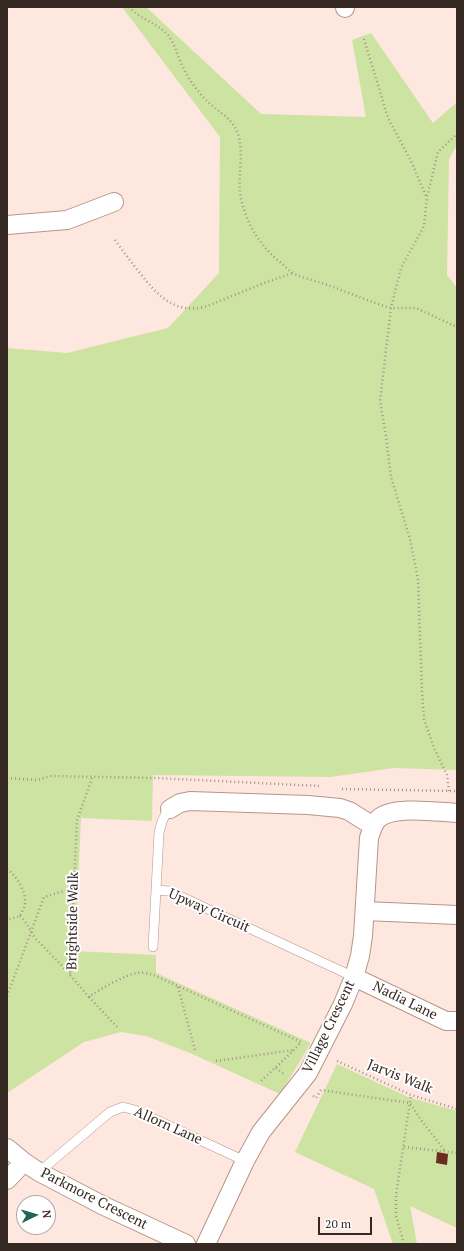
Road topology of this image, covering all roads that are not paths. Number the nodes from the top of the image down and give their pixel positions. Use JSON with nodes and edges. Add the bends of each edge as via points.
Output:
{"nodes":[{"id":1,"x":114,"y":202,"type":"dead end"},
{"id":2,"x":7,"y":225,"type":"edge"},
{"id":3,"x":170,"y":809,"type":"joint"},
{"id":4,"x":457,"y":813,"type":"edge"},
{"id":5,"x":373,"y":826,"type":"junction"},
{"id":6,"x":157,"y":890,"type":"junction"},
{"id":7,"x":365,"y":911,"type":"junction"},
{"id":8,"x":457,"y":915,"type":"edge"},
{"id":9,"x":153,"y":947,"type":"dead end"},
{"id":10,"x":354,"y":976,"type":"junction"},
{"id":11,"x":457,"y":1021,"type":"edge"},
{"id":12,"x":7,"y":1148,"type":"edge"},
{"id":13,"x":245,"y":1161,"type":"junction"},
{"id":14,"x":24,"y":1162,"type":"junction"},
{"id":15,"x":39,"y":1172,"type":"junction"},
{"id":16,"x":7,"y":1180,"type":"edge"},
{"id":17,"x":186,"y":1244,"type":"edge"},
{"id":18,"x":206,"y":1244,"type":"edge"}],
"edges":[{"from":1,"to":2,"type":"street","via":[[67,220]]},
{"from":3,"to":5,"type":"street","name":"Upway Circuit","via":[[190,801],[321,806],[349,811]]},
{"from":3,"to":6,"type":"lane","name":"Upway Circuit","via":[[165,814],[159,833]]},
{"from":4,"to":5,"type":"street","via":[[399,810],[378,819]]},
{"from":5,"to":7,"type":"street","name":"Village Crescent","via":[[369,838]]},
{"from":6,"to":9,"type":"lane"},
{"from":6,"to":10,"type":"lane","name":"Upway Circuit","via":[[169,891]]},
{"from":7,"to":8,"type":"street"},
{"from":7,"to":10,"type":"street","name":"Village Crescent","via":[[360,956]]},
{"from":10,"to":11,"type":"street","name":"Nadia Lane","via":[[446,1021]]},
{"from":10,"to":13,"type":"street","name":"Village Crescent","via":[[343,1004],[308,1073],[260,1132]]},
{"from":12,"to":14,"type":"street","name":"Parkmore Crescent"},
{"from":13,"to":15,"type":"lane","name":"Allorn Lane","via":[[123,1107],[110,1112]]},
{"from":13,"to":18,"type":"street","name":"Village Crescent"},
{"from":14,"to":15,"type":"street","name":"Parkmore Crescent"},
{"from":14,"to":16,"type":"street"},
{"from":15,"to":17,"type":"street","name":"Parkmore Crescent"}]}
